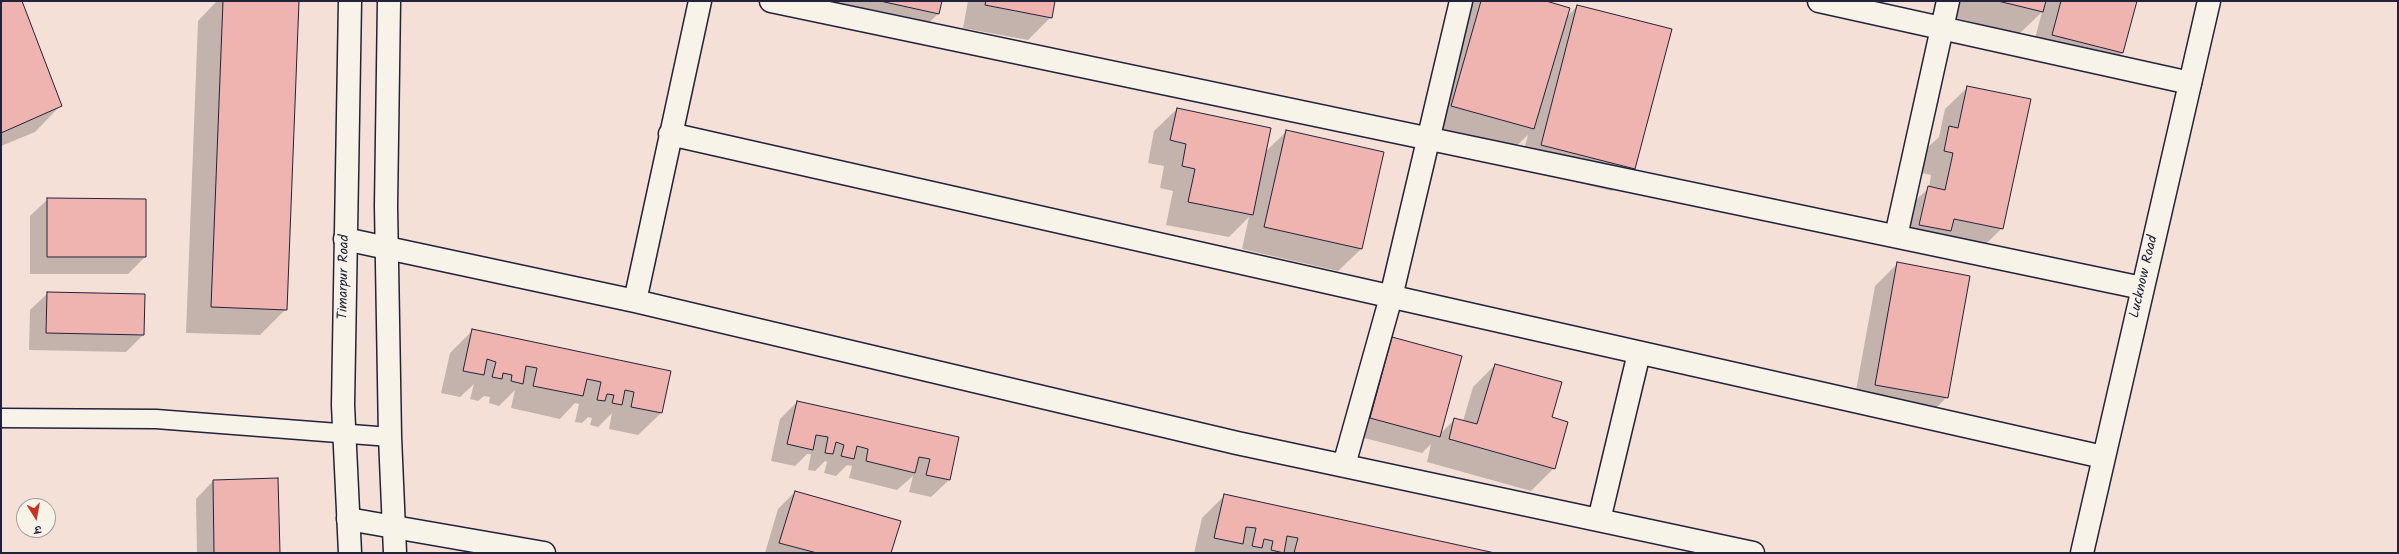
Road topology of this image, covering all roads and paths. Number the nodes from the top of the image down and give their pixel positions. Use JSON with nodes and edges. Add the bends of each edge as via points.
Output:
{"nodes":[{"id":1,"x":350,"y":1,"type":"edge"},
{"id":2,"x":389,"y":1,"type":"edge"},
{"id":3,"x":700,"y":1,"type":"edge"},
{"id":4,"x":771,"y":1,"type":"edge"},
{"id":5,"x":1462,"y":1,"type":"edge"},
{"id":6,"x":1819,"y":1,"type":"edge"},
{"id":7,"x":1948,"y":1,"type":"edge"},
{"id":8,"x":2209,"y":1,"type":"edge"},
{"id":9,"x":1941,"y":28,"type":"junction"},
{"id":10,"x":2190,"y":83,"type":"junction"},
{"id":11,"x":670,"y":134,"type":"junction"},
{"id":12,"x":1428,"y":138,"type":"junction"},
{"id":13,"x":1896,"y":236,"type":"junction"},
{"id":14,"x":345,"y":239,"type":"junction"},
{"id":15,"x":386,"y":247,"type":"junction"},
{"id":16,"x":2142,"y":288,"type":"junction"},
{"id":17,"x":1391,"y":297,"type":"junction"},
{"id":18,"x":635,"y":301,"type":"junction"},
{"id":19,"x":1639,"y":353,"type":"junction"},
{"id":20,"x":1,"y":418,"type":"edge"},
{"id":21,"x":344,"y":434,"type":"junction"},
{"id":22,"x":390,"y":437,"type":"junction"},
{"id":23,"x":2103,"y":457,"type":"junction"},
{"id":24,"x":1344,"y":466,"type":"junction"},
{"id":25,"x":348,"y":519,"type":"junction"},
{"id":26,"x":1599,"y":520,"type":"junction"},
{"id":27,"x":394,"y":527,"type":"junction"},
{"id":28,"x":350,"y":553,"type":"edge"},
{"id":29,"x":395,"y":553,"type":"edge"},
{"id":30,"x":544,"y":553,"type":"edge"},
{"id":31,"x":1753,"y":553,"type":"edge"},
{"id":32,"x":2082,"y":553,"type":"edge"}],
"edges":[{"from":1,"to":14,"type":"street","name":"Timarpur Road"},
{"from":2,"to":15,"type":"street"},
{"from":3,"to":11,"type":"street"},
{"from":4,"to":12,"type":"street"},
{"from":5,"to":12,"type":"street"},
{"from":6,"to":9,"type":"street"},
{"from":7,"to":9,"type":"street"},
{"from":8,"to":10,"type":"street","name":"Lucknow Road"},
{"from":9,"to":10,"type":"street"},
{"from":9,"to":13,"type":"street"},
{"from":10,"to":16,"type":"street","name":"Lucknow Road"},
{"from":11,"to":17,"type":"street"},
{"from":11,"to":18,"type":"street"},
{"from":12,"to":13,"type":"street"},
{"from":12,"to":17,"type":"street"},
{"from":13,"to":16,"type":"street"},
{"from":14,"to":15,"type":"street"},
{"from":14,"to":21,"type":"street","name":"Timarpur Road"},
{"from":15,"to":18,"type":"street"},
{"from":15,"to":22,"type":"street"},
{"from":16,"to":23,"type":"street","name":"Lucknow Road"},
{"from":17,"to":19,"type":"street"},
{"from":17,"to":24,"type":"street"},
{"from":18,"to":24,"type":"street"},
{"from":19,"to":23,"type":"street"},
{"from":19,"to":26,"type":"street"},
{"from":20,"to":21,"type":"lane","via":[[156,419]]},
{"from":21,"to":22,"type":"lane"},
{"from":21,"to":25,"type":"street","name":"Timarpur Road"},
{"from":22,"to":27,"type":"street"},
{"from":23,"to":32,"type":"street","name":"Lucknow Road"},
{"from":24,"to":26,"type":"street"},
{"from":25,"to":27,"type":"street"},
{"from":25,"to":28,"type":"street","name":"Timarpur Road"},
{"from":26,"to":31,"type":"street"},
{"from":27,"to":29,"type":"street"},
{"from":27,"to":30,"type":"street"}]}
